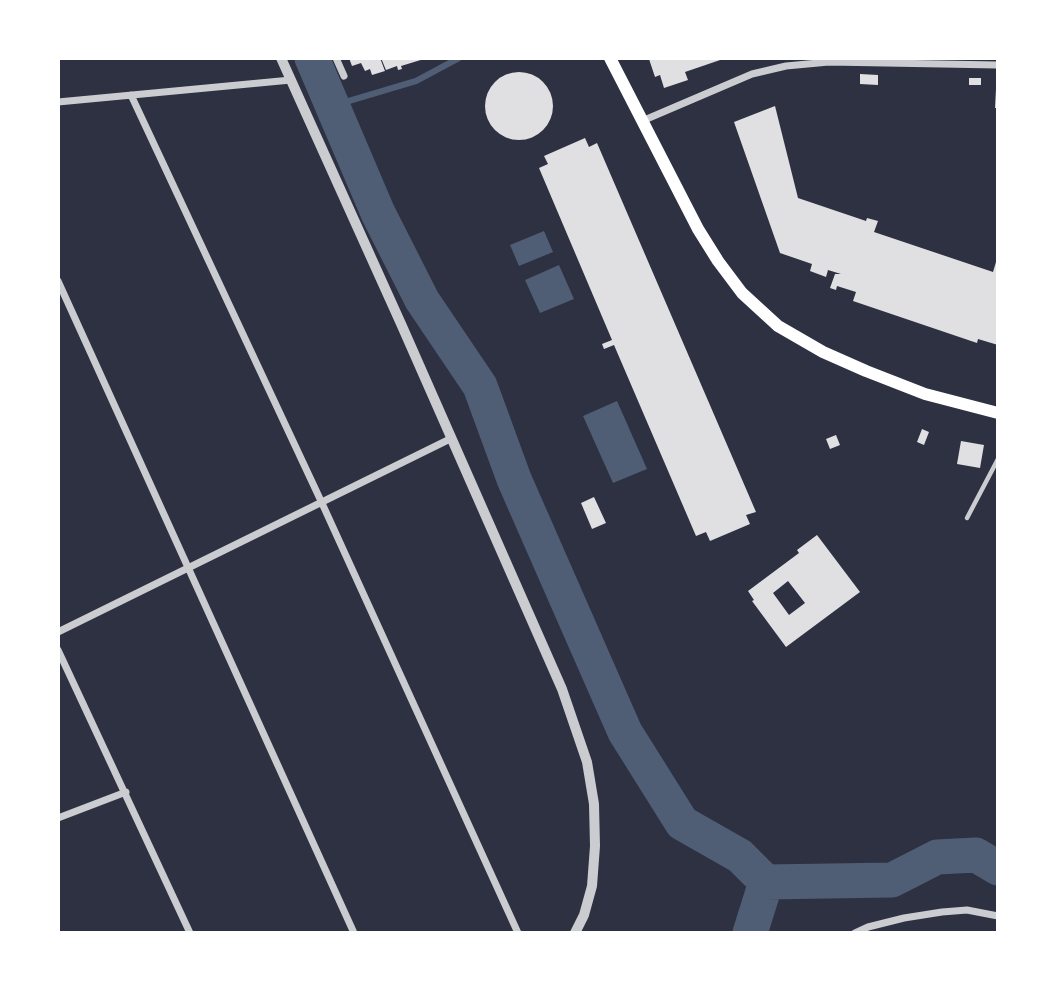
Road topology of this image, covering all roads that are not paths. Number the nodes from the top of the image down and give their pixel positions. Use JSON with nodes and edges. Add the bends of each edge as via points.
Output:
{"nodes":[{"id":1,"x":281,"y":58,"type":"edge"},
{"id":2,"x":336,"y":58,"type":"edge"},
{"id":3,"x":610,"y":58,"type":"edge"},
{"id":4,"x":998,"y":65,"type":"edge"},
{"id":5,"x":344,"y":76,"type":"dead end"},
{"id":6,"x":291,"y":80,"type":"junction"},
{"id":7,"x":131,"y":95,"type":"junction"},
{"id":8,"x":58,"y":102,"type":"edge"},
{"id":9,"x":642,"y":121,"type":"junction"},
{"id":10,"x":58,"y":281,"type":"edge"},
{"id":11,"x":998,"y":413,"type":"edge"},
{"id":12,"x":452,"y":438,"type":"junction"},
{"id":13,"x":998,"y":459,"type":"edge"},
{"id":14,"x":321,"y":501,"type":"junction"},
{"id":15,"x":967,"y":519,"type":"dead end"},
{"id":16,"x":189,"y":569,"type":"junction"},
{"id":17,"x":58,"y":632,"type":"edge"},
{"id":18,"x":58,"y":650,"type":"edge"},
{"id":19,"x":126,"y":792,"type":"junction"},
{"id":20,"x":58,"y":818,"type":"edge"},
{"id":21,"x":998,"y":916,"type":"edge"},
{"id":22,"x":190,"y":933,"type":"edge"},
{"id":23,"x":354,"y":933,"type":"edge"},
{"id":24,"x":518,"y":933,"type":"edge"},
{"id":25,"x":575,"y":933,"type":"edge"},
{"id":26,"x":855,"y":933,"type":"edge"}],
"edges":[{"from":1,"to":6,"type":"street"},
{"from":2,"to":5,"type":"street"},
{"from":3,"to":9,"type":"main road"},
{"from":4,"to":9,"type":"street","via":[[829,62],[786,66],[752,74]]},
{"from":6,"to":7,"type":"street"},
{"from":6,"to":12,"type":"street"},
{"from":7,"to":8,"type":"street"},
{"from":7,"to":14,"type":"street"},
{"from":9,"to":11,"type":"main road","via":[[718,261],[742,293],[778,326],[866,371],[925,394]]},
{"from":10,"to":16,"type":"street"},
{"from":12,"to":14,"type":"street"},
{"from":12,"to":25,"type":"street","via":[[562,689],[587,762],[595,846],[592,886]]},
{"from":13,"to":15,"type":"lane"},
{"from":14,"to":16,"type":"street"},
{"from":14,"to":24,"type":"street"},
{"from":16,"to":17,"type":"street"},
{"from":16,"to":23,"type":"street"},
{"from":18,"to":19,"type":"street"},
{"from":19,"to":20,"type":"street"},
{"from":19,"to":22,"type":"street"},
{"from":21,"to":26,"type":"street","via":[[967,910],[942,912]]}]}
